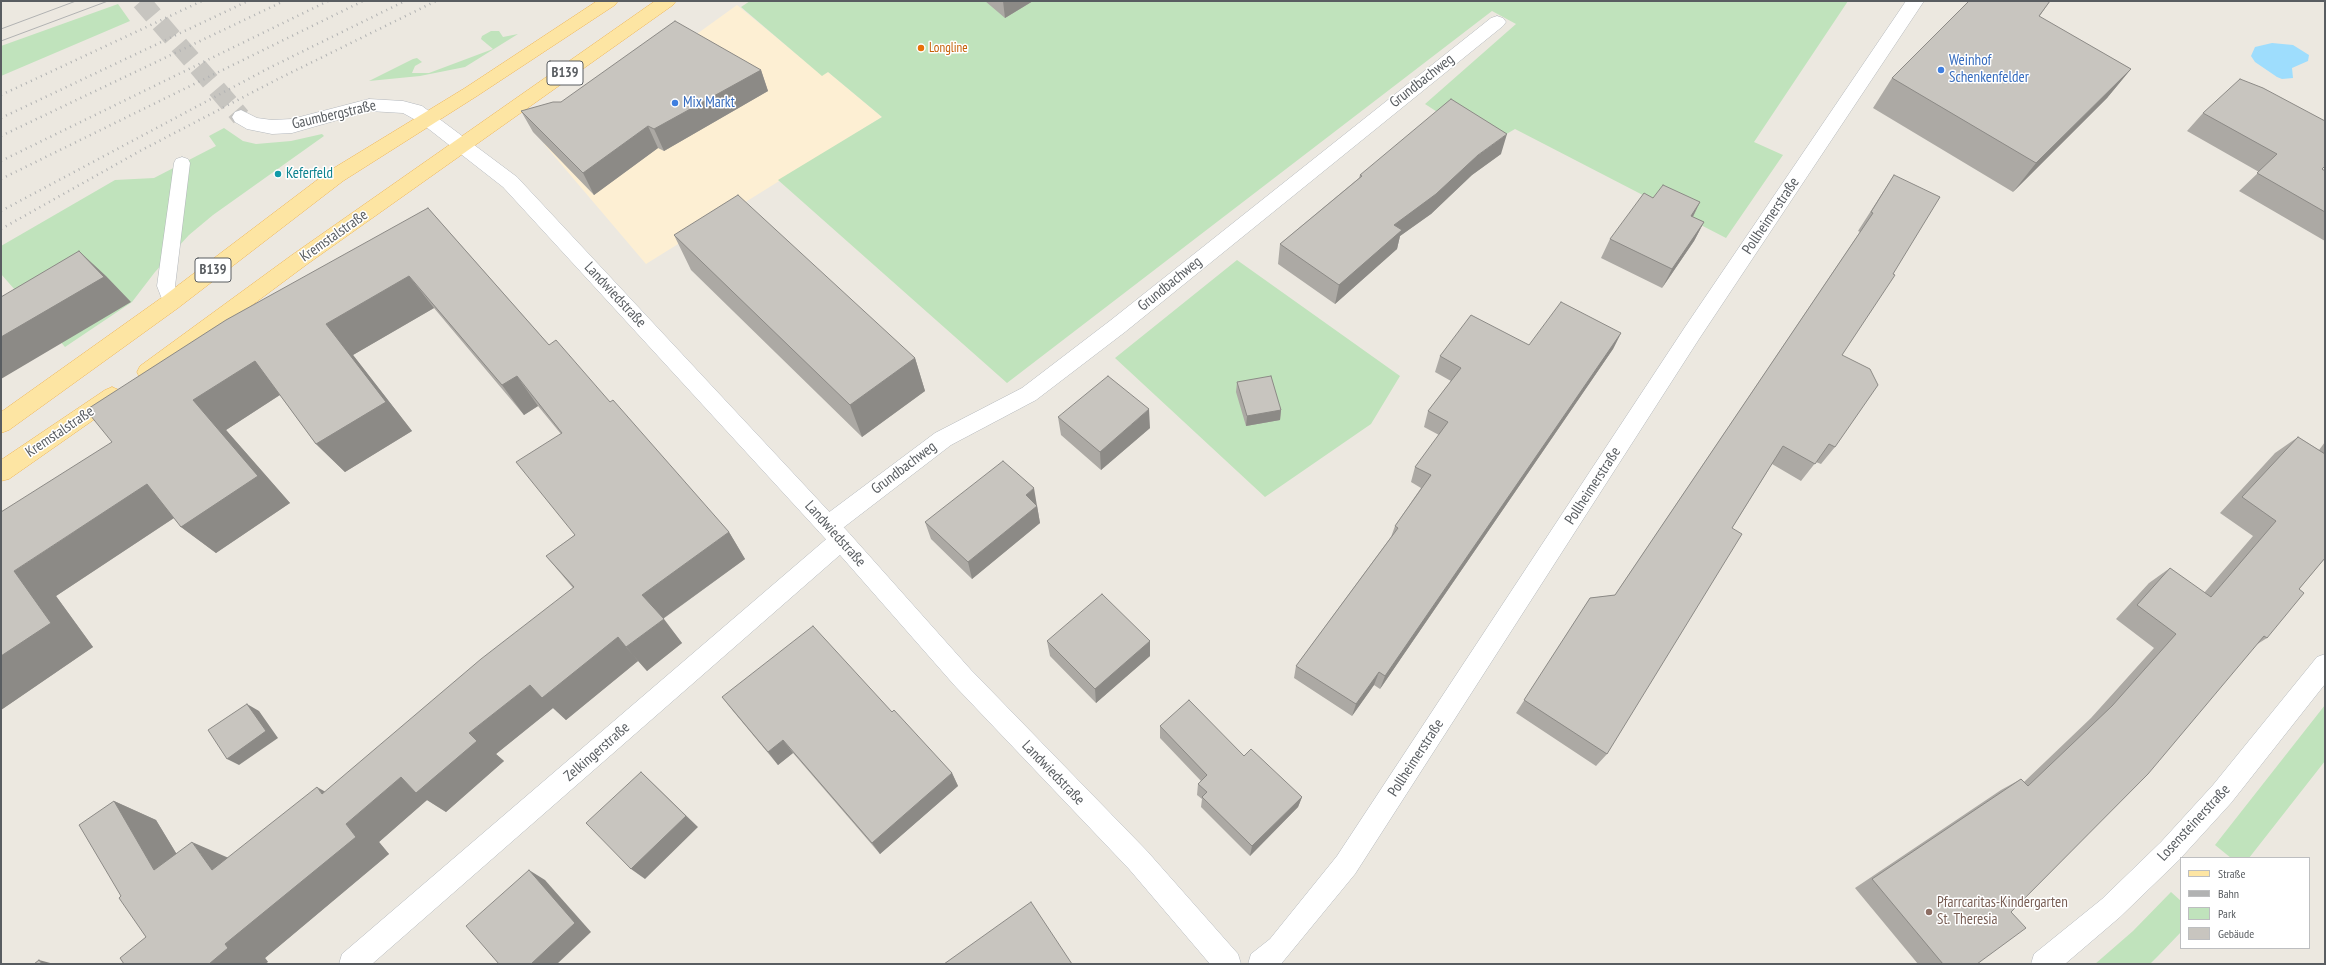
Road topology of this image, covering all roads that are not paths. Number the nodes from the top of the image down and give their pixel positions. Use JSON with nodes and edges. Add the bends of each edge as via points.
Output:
{"nodes":[{"id":1,"x":609,"y":1,"type":"edge"},
{"id":2,"x":667,"y":1,"type":"edge"},
{"id":3,"x":1915,"y":1,"type":"edge"},
{"id":4,"x":1497,"y":22,"type":"dead end"},
{"id":5,"x":241,"y":117,"type":"tunnel mouth"},
{"id":6,"x":427,"y":118,"type":"junction"},
{"id":7,"x":463,"y":144,"type":"junction"},
{"id":8,"x":182,"y":163,"type":"dead end"},
{"id":9,"x":171,"y":302,"type":"junction"},
{"id":10,"x":1,"y":424,"type":"edge"},
{"id":11,"x":1,"y":472,"type":"edge"},
{"id":12,"x":835,"y":533,"type":"junction"},
{"id":13,"x":2325,"y":665,"type":"edge"},
{"id":14,"x":352,"y":964,"type":"edge"},
{"id":15,"x":1228,"y":964,"type":"edge"},
{"id":16,"x":1261,"y":964,"type":"edge"},
{"id":17,"x":2044,"y":964,"type":"edge"}],
"edges":[{"from":1,"to":6,"type":"main road","number":"B139"},
{"from":2,"to":7,"type":"main road","name":"Kremstalstraße","number":"B139"},
{"from":3,"to":16,"type":"street","name":"Pollheimerstraße","via":[[1696,327],[1346,865],[1278,948]]},
{"from":4,"to":12,"type":"street","name":"Grundbachweg","via":[[1124,321],[1029,394],[943,439]]},
{"from":5,"to":6,"type":"street","name":"Gaumbergstraße","via":[[253,124],[272,127],[292,126],[354,108],[386,104],[416,111]]},
{"from":6,"to":7,"type":"street","name":"Landwiedstraße"},
{"from":6,"to":9,"type":"main road","number":"B139","via":[[336,176]]},
{"from":7,"to":11,"type":"main road","name":"Kremstalstraße","number":"B139","via":[[144,374]]},
{"from":7,"to":12,"type":"street","name":"Landwiedstraße","via":[[510,182]]},
{"from":8,"to":9,"type":"lane","via":[[166,286]]},
{"from":9,"to":10,"type":"main road","number":"B139"},
{"from":12,"to":14,"type":"street","name":"Zelkingerstraße"},
{"from":12,"to":15,"type":"street","name":"Landwiedstraße","via":[[963,678],[1138,860]]},
{"from":13,"to":17,"type":"street","name":"Losensteinerstraße","via":[[2222,794],[2170,851],[2111,908]]}]}
